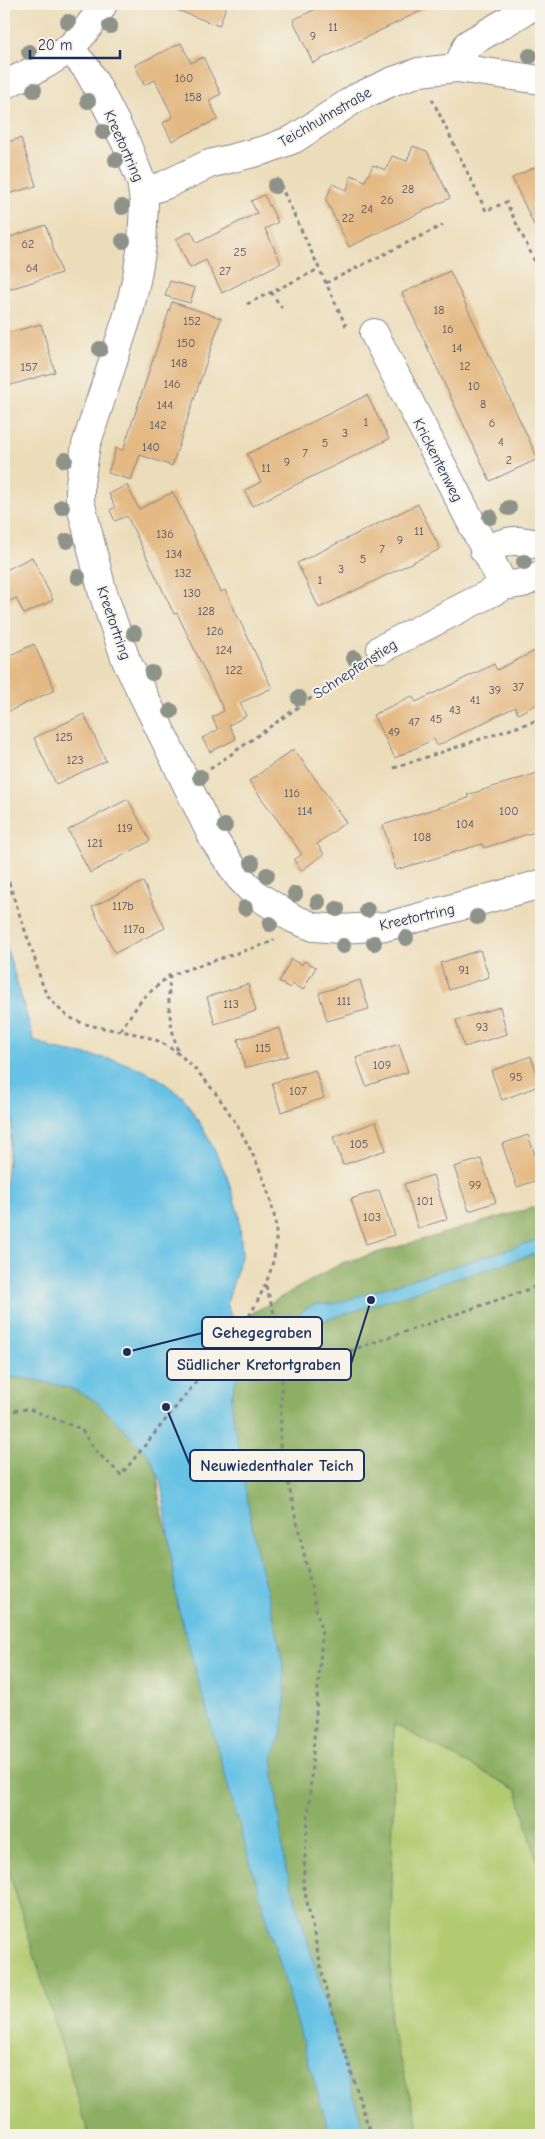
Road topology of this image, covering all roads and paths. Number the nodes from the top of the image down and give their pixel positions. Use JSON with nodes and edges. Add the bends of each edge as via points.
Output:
{"nodes":[{"id":1,"x":102,"y":4,"type":"edge"},
{"id":2,"x":534,"y":10,"type":"edge"},
{"id":3,"x":69,"y":48,"type":"junction"},
{"id":4,"x":457,"y":68,"type":"junction"},
{"id":5,"x":419,"y":72,"type":"junction"},
{"id":6,"x":541,"y":80,"type":"edge"},
{"id":7,"x":4,"y":85,"type":"edge"},
{"id":8,"x":265,"y":150,"type":"junction"},
{"id":9,"x":144,"y":192,"type":"junction"},
{"id":10,"x":443,"y":225,"type":"dead end"},
{"id":11,"x":319,"y":269,"type":"junction"},
{"id":12,"x":541,"y":274,"type":"edge"},
{"id":13,"x":326,"y":283,"type":"junction"},
{"id":14,"x":271,"y":292,"type":"junction"},
{"id":15,"x":247,"y":304,"type":"dead end"},
{"id":16,"x":282,"y":308,"type":"dead end"},
{"id":17,"x":361,"y":332,"type":"joint"},
{"id":18,"x":541,"y":545,"type":"edge"},
{"id":19,"x":484,"y":550,"type":"junction"},
{"id":20,"x":541,"y":575,"type":"edge"},
{"id":21,"x":504,"y":586,"type":"junction"},
{"id":22,"x":382,"y":649,"type":"joint"},
{"id":23,"x":541,"y":719,"type":"edge"},
{"id":24,"x":394,"y":768,"type":"dead end"},
{"id":25,"x":207,"y":772,"type":"dead end"},
{"id":26,"x":4,"y":867,"type":"edge"},
{"id":27,"x":541,"y":884,"type":"edge"},
{"id":28,"x":292,"y":918,"type":"junction"},
{"id":29,"x":170,"y":975,"type":"junction"},
{"id":30,"x":120,"y":1030,"type":"junction"},
{"id":31,"x":178,"y":1053,"type":"junction"},
{"id":32,"x":541,"y":1285,"type":"edge"},
{"id":33,"x":266,"y":1286,"type":"junction"},
{"id":34,"x":282,"y":1374,"type":"junction"},
{"id":35,"x":4,"y":1412,"type":"edge"},
{"id":36,"x":371,"y":2135,"type":"edge"}],
"edges":[{"from":1,"to":3,"type":"street"},
{"from":2,"to":4,"type":"street","via":[[468,44]]},
{"from":3,"to":7,"type":"street","via":[[44,66]]},
{"from":3,"to":9,"type":"street","name":"Kreetortring","via":[[96,85],[135,164]]},
{"from":4,"to":5,"type":"street","name":"Teichhuhnstraße"},
{"from":4,"to":6,"type":"street","name":"Teichhuhnstraße"},
{"from":5,"to":8,"type":"street","name":"Teichhuhnstraße","via":[[367,92],[300,136]]},
{"from":5,"to":12,"type":"path","via":[[486,211],[506,202]]},
{"from":8,"to":9,"type":"street","name":"Teichhuhnstraße","via":[[209,164]]},
{"from":8,"to":11,"type":"path"},
{"from":9,"to":28,"type":"street","name":"Kreetortring","via":[[142,245],[131,303],[82,464],[80,501],[102,590],[126,660],[214,840],[255,894]]},
{"from":10,"to":13,"type":"path"},
{"from":11,"to":13,"type":"path"},
{"from":11,"to":14,"type":"path"},
{"from":13,"to":17,"type":"path"},
{"from":14,"to":15,"type":"path"},
{"from":14,"to":16,"type":"path"},
{"from":17,"to":19,"type":"street","name":"Krickentenweg"},
{"from":18,"to":19,"type":"street","via":[[506,540]]},
{"from":19,"to":21,"type":"street","name":"Krickentenweg"},
{"from":20,"to":21,"type":"street","name":"Schnepfenstieg","via":[[523,583]]},
{"from":21,"to":22,"type":"street","name":"Schnepfenstieg"},
{"from":22,"to":25,"type":"path","name":"Schnepfenstieg"},
{"from":23,"to":24,"type":"path"},
{"from":26,"to":30,"type":"path","via":[[47,994],[66,1015],[86,1024]]},
{"from":27,"to":28,"type":"street","name":"Kreetortring","via":[[388,926],[341,930],[314,927]]},
{"from":28,"to":29,"type":"path","via":[[271,942]]},
{"from":29,"to":30,"type":"path","via":[[143,998]]},
{"from":29,"to":31,"type":"path","via":[[167,998]]},
{"from":30,"to":31,"type":"path","via":[[159,1042]]},
{"from":31,"to":33,"type":"path","via":[[225,1108],[255,1160],[272,1201],[276,1234],[273,1264]]},
{"from":32,"to":34,"type":"path"},
{"from":33,"to":34,"type":"path","via":[[283,1344]]},
{"from":33,"to":35,"type":"path","via":[[250,1314],[121,1475],[81,1429],[29,1409]]},
{"from":34,"to":36,"type":"path","via":[[280,1446],[322,1635],[303,1883],[327,1995]]}]}
